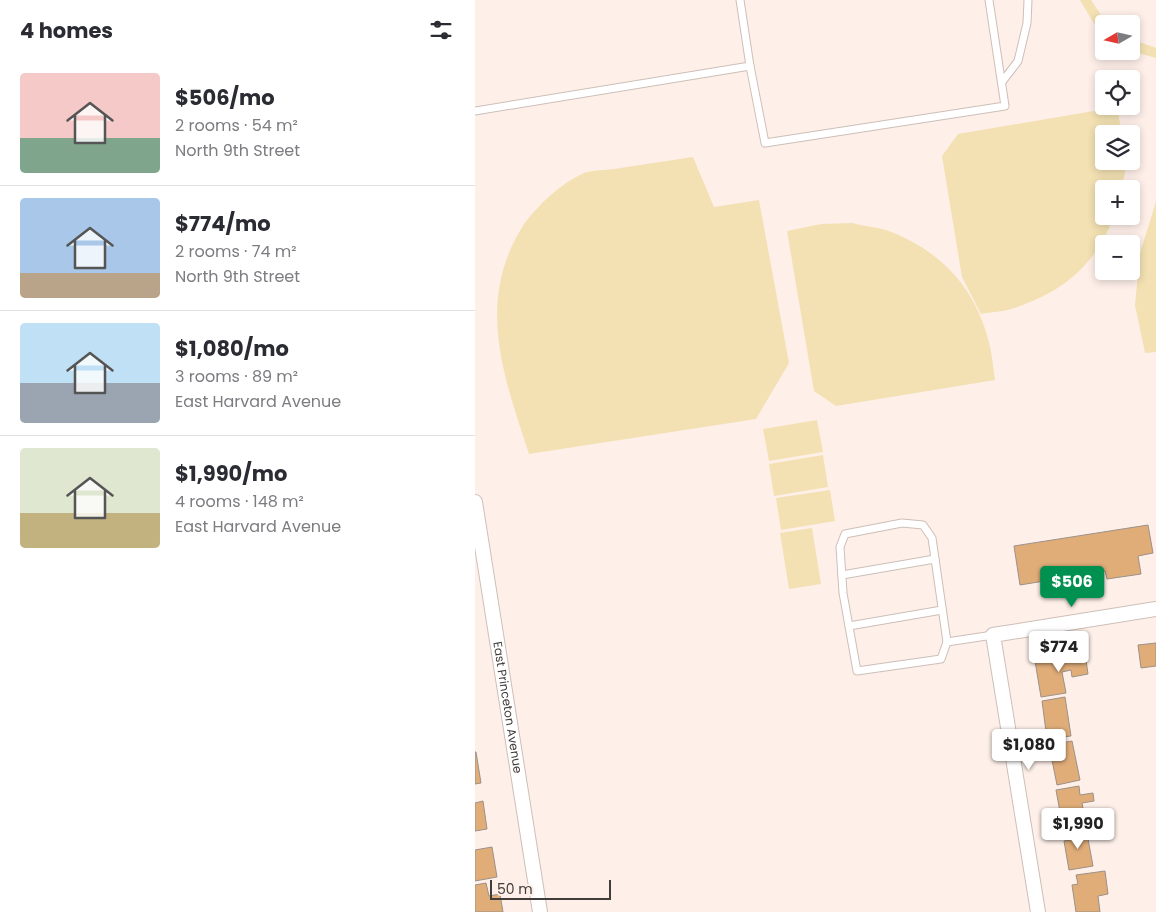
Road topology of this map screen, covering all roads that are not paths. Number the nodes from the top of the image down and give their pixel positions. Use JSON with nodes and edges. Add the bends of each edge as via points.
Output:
{"nodes":[{"id":1,"x":740,"y":0,"type":"edge"},
{"id":2,"x":989,"y":0,"type":"edge"},
{"id":3,"x":1028,"y":0,"type":"edge"},
{"id":4,"x":750,"y":66,"type":"junction"},
{"id":5,"x":1002,"y":82,"type":"junction"},
{"id":6,"x":475,"y":111,"type":"edge"},
{"id":7,"x":475,"y":502,"type":"edge"},
{"id":8,"x":935,"y":559,"type":"junction"},
{"id":9,"x":842,"y":575,"type":"junction"},
{"id":10,"x":1156,"y":609,"type":"edge"},
{"id":11,"x":942,"y":610,"type":"junction"},
{"id":12,"x":849,"y":626,"type":"junction"},
{"id":13,"x":993,"y":635,"type":"junction"},
{"id":14,"x":947,"y":642,"type":"junction"},
{"id":15,"x":540,"y":912,"type":"edge"},
{"id":16,"x":1038,"y":912,"type":"edge"}],
"edges":[{"from":1,"to":4,"type":"lane"},
{"from":2,"to":5,"type":"lane"},
{"from":3,"to":5,"type":"lane","via":[[1027,23],[1018,61]]},
{"from":4,"to":5,"type":"lane","via":[[765,143],[1005,106]]},
{"from":4,"to":6,"type":"lane"},
{"from":7,"to":15,"type":"street","name":"East Princeton Avenue"},
{"from":8,"to":9,"type":"lane"},
{"from":8,"to":9,"type":"lane","via":[[932,538],[923,525],[902,523],[845,534],[840,548]]},
{"from":8,"to":11,"type":"lane"},
{"from":9,"to":12,"type":"lane"},
{"from":10,"to":13,"type":"street"},
{"from":11,"to":12,"type":"lane"},
{"from":11,"to":14,"type":"lane"},
{"from":12,"to":14,"type":"lane","via":[[857,671],[941,658]]},
{"from":13,"to":14,"type":"lane"},
{"from":13,"to":16,"type":"street"}]}
